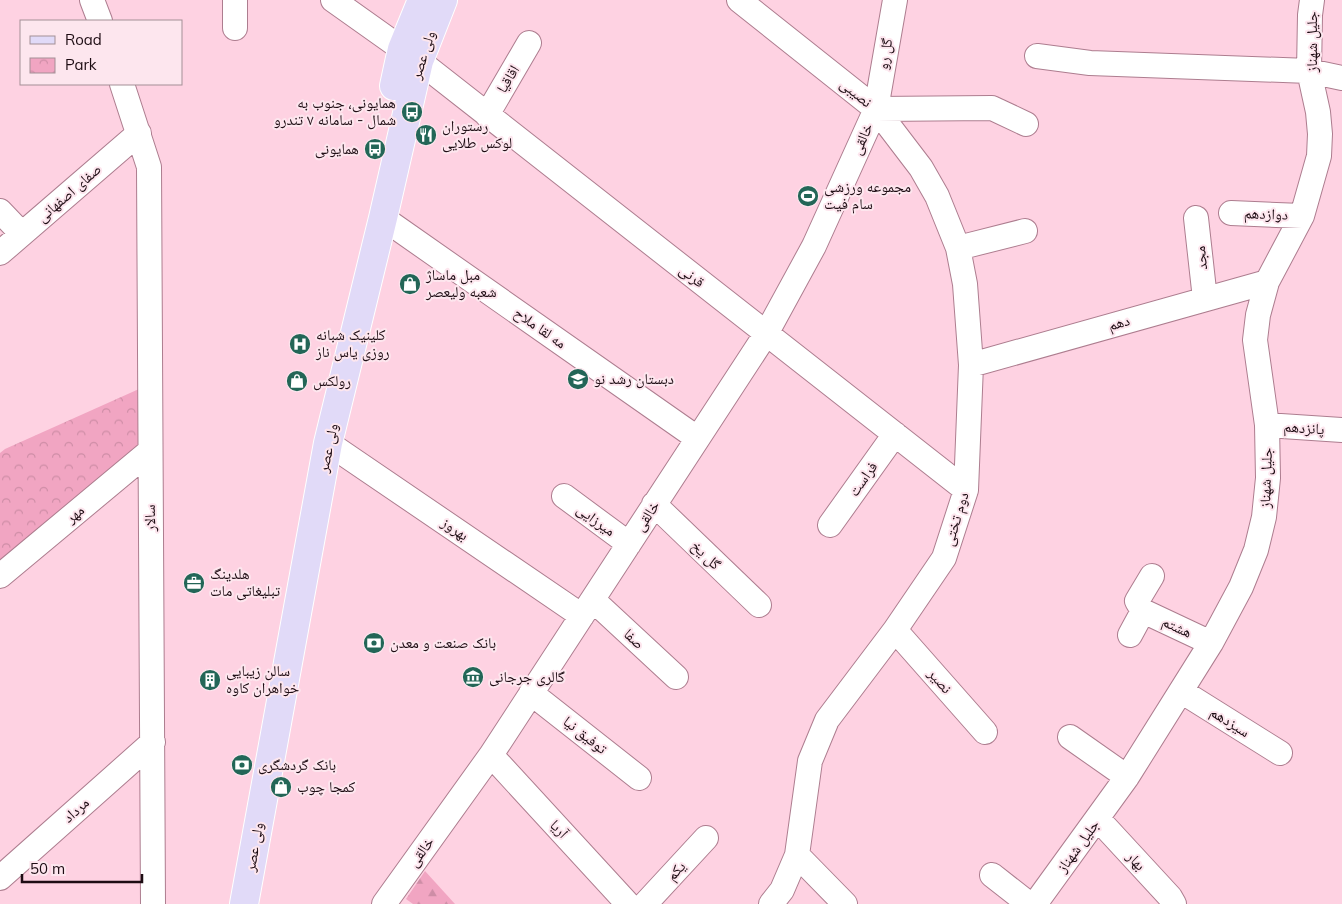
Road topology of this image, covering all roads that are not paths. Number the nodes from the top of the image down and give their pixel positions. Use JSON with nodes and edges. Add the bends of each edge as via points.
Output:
{"nodes":[{"id":1,"x":92,"y":0,"type":"edge"},
{"id":2,"x":235,"y":0,"type":"edge"},
{"id":3,"x":333,"y":0,"type":"edge"},
{"id":4,"x":422,"y":0,"type":"edge"},
{"id":5,"x":443,"y":0,"type":"edge"},
{"id":6,"x":739,"y":0,"type":"edge"},
{"id":7,"x":895,"y":0,"type":"edge"},
{"id":8,"x":1312,"y":0,"type":"edge"},
{"id":9,"x":100,"y":20,"type":"edge"},
{"id":10,"x":235,"y":28,"type":"dead end"},
{"id":11,"x":529,"y":42,"type":"dead end"},
{"id":12,"x":410,"y":55,"type":"junction"},
{"id":13,"x":1037,"y":56,"type":"dead end"},
{"id":14,"x":1309,"y":71,"type":"junction"},
{"id":15,"x":1342,"y":78,"type":"edge"},
{"id":16,"x":122,"y":85,"type":"edge"},
{"id":17,"x":876,"y":109,"type":"junction"},
{"id":18,"x":487,"y":115,"type":"junction"},
{"id":19,"x":1026,"y":124,"type":"dead end"},
{"id":20,"x":139,"y":133,"type":"junction"},
{"id":21,"x":0,"y":210,"type":"edge"},
{"id":22,"x":1231,"y":213,"type":"dead end"},
{"id":23,"x":1302,"y":216,"type":"junction"},
{"id":24,"x":383,"y":218,"type":"junction"},
{"id":25,"x":1196,"y":218,"type":"dead end"},
{"id":26,"x":1025,"y":231,"type":"dead end"},
{"id":27,"x":22,"y":234,"type":"junction"},
{"id":28,"x":958,"y":248,"type":"junction"},
{"id":29,"x":0,"y":253,"type":"edge"},
{"id":30,"x":1267,"y":282,"type":"junction"},
{"id":31,"x":1205,"y":298,"type":"junction"},
{"id":32,"x":766,"y":334,"type":"junction"},
{"id":33,"x":971,"y":365,"type":"junction"},
{"id":34,"x":1267,"y":425,"type":"junction"},
{"id":35,"x":1342,"y":430,"type":"edge"},
{"id":36,"x":895,"y":434,"type":"junction"},
{"id":37,"x":697,"y":438,"type":"junction"},
{"id":38,"x":328,"y":443,"type":"junction"},
{"id":39,"x":150,"y":451,"type":"junction"},
{"id":40,"x":966,"y":490,"type":"junction"},
{"id":41,"x":564,"y":496,"type":"dead end"},
{"id":42,"x":654,"y":504,"type":"junction"},
{"id":43,"x":830,"y":525,"type":"dead end"},
{"id":44,"x":629,"y":544,"type":"junction"},
{"id":45,"x":0,"y":576,"type":"edge"},
{"id":46,"x":1152,"y":576,"type":"dead end"},
{"id":47,"x":759,"y":605,"type":"dead end"},
{"id":48,"x":588,"y":608,"type":"junction"},
{"id":49,"x":1143,"y":612,"type":"junction"},
{"id":50,"x":896,"y":630,"type":"junction"},
{"id":51,"x":1130,"y":634,"type":"dead end"},
{"id":52,"x":1211,"y":643,"type":"junction"},
{"id":53,"x":676,"y":678,"type":"dead end"},
{"id":54,"x":1181,"y":691,"type":"junction"},
{"id":55,"x":532,"y":693,"type":"junction"},
{"id":56,"x":985,"y":732,"type":"dead end"},
{"id":57,"x":1070,"y":737,"type":"dead end"},
{"id":58,"x":153,"y":742,"type":"junction"},
{"id":59,"x":1280,"y":753,"type":"dead end"},
{"id":60,"x":491,"y":755,"type":"junction"},
{"id":61,"x":1127,"y":777,"type":"junction"},
{"id":62,"x":639,"y":778,"type":"dead end"},
{"id":63,"x":1098,"y":819,"type":"junction"},
{"id":64,"x":706,"y":838,"type":"dead end"},
{"id":65,"x":797,"y":855,"type":"junction"},
{"id":66,"x":992,"y":875,"type":"dead end"},
{"id":67,"x":0,"y":878,"type":"edge"},
{"id":68,"x":153,"y":904,"type":"edge"},
{"id":69,"x":231,"y":904,"type":"edge"},
{"id":70,"x":244,"y":904,"type":"edge"},
{"id":71,"x":384,"y":904,"type":"edge"},
{"id":72,"x":628,"y":904,"type":"edge"},
{"id":73,"x":645,"y":904,"type":"edge"},
{"id":74,"x":771,"y":904,"type":"edge"},
{"id":75,"x":846,"y":904,"type":"edge"},
{"id":76,"x":1029,"y":904,"type":"edge"},
{"id":77,"x":1035,"y":904,"type":"edge"},
{"id":78,"x":1174,"y":904,"type":"edge"}],
"edges":[{"from":1,"to":9,"type":"street"},
{"from":2,"to":10,"type":"street"},
{"from":3,"to":12,"type":"street","name":"قرنی"},
{"from":4,"to":12,"type":"main road","name":"ولی عصر"},
{"from":5,"to":12,"type":"main road","name":"ولی عصر"},
{"from":6,"to":17,"type":"street","name":"نصیبی"},
{"from":7,"to":17,"type":"street","name":"گل رو"},
{"from":8,"to":14,"type":"street","name":"جلیل شهناز"},
{"from":11,"to":18,"type":"street","name":"اقاقیا"},
{"from":12,"to":18,"type":"street","name":"قرنی"},
{"from":12,"to":24,"type":"main road","name":"ولی عصر"},
{"from":12,"to":69,"type":"main road","name":"ولی عصر","via":[[316,431]]},
{"from":13,"to":14,"type":"street","via":[[1090,63]]},
{"from":14,"to":15,"type":"street"},
{"from":14,"to":23,"type":"street","name":"جلیل شهناز","via":[[1318,112],[1319,156]]},
{"from":16,"to":20,"type":"street","name":"سالار"},
{"from":17,"to":19,"type":"street","name":"نصیبی","via":[[992,108]]},
{"from":17,"to":28,"type":"street","name":"دوم تختی","via":[[921,168],[937,196]]},
{"from":17,"to":32,"type":"street","name":"خالقی","via":[[814,246]]},
{"from":18,"to":32,"type":"street","name":"قرنی"},
{"from":20,"to":27,"type":"street","name":"صفای اصفهانی"},
{"from":20,"to":39,"type":"street","name":"سالار","via":[[149,167]]},
{"from":21,"to":27,"type":"street"},
{"from":22,"to":23,"type":"street","name":"دوازدهم"},
{"from":23,"to":30,"type":"street","name":"جلیل شهناز"},
{"from":24,"to":37,"type":"street","name":"مه لقا ملاح"},
{"from":24,"to":38,"type":"main road","name":"ولی عصر"},
{"from":25,"to":31,"type":"street","name":"مجد"},
{"from":26,"to":28,"type":"street"},
{"from":27,"to":29,"type":"street","name":"صفای اصفهانی"},
{"from":28,"to":33,"type":"street","name":"دوم تختی","via":[[965,284]]},
{"from":30,"to":31,"type":"street","name":"دهم"},
{"from":30,"to":34,"type":"street","name":"جلیل شهناز","via":[[1255,340]]},
{"from":31,"to":33,"type":"street","name":"دهم"},
{"from":32,"to":36,"type":"street","name":"قرنی"},
{"from":32,"to":37,"type":"street","name":"خالقی"},
{"from":33,"to":40,"type":"street","name":"دوم تختی"},
{"from":34,"to":35,"type":"street","name":"پانزدهم"},
{"from":34,"to":52,"type":"street","name":"جلیل شهناز","via":[[1268,478],[1256,550],[1241,587]]},
{"from":36,"to":40,"type":"street","name":"قرنی"},
{"from":36,"to":43,"type":"street","name":"فراست"},
{"from":37,"to":42,"type":"street","name":"خالقی"},
{"from":38,"to":48,"type":"street","name":"بهروز"},
{"from":38,"to":70,"type":"main road","name":"ولی عصر"},
{"from":39,"to":45,"type":"street","name":"مهر"},
{"from":39,"to":58,"type":"street","name":"سالار"},
{"from":40,"to":50,"type":"street","name":"دوم تختی","via":[[944,558]]},
{"from":41,"to":44,"type":"street","name":"میرزایی"},
{"from":42,"to":44,"type":"street","name":"خالقی"},
{"from":42,"to":47,"type":"street","name":"گل یخ"},
{"from":44,"to":48,"type":"street","name":"خالقی"},
{"from":46,"to":49,"type":"street","via":[[1137,601]]},
{"from":48,"to":53,"type":"street","name":"صفا"},
{"from":48,"to":55,"type":"street","name":"خالقی"},
{"from":49,"to":51,"type":"street"},
{"from":49,"to":52,"type":"street","name":"هشتم"},
{"from":50,"to":56,"type":"street","name":"نصیر"},
{"from":50,"to":65,"type":"street","name":"دوم تختی","via":[[827,720],[816,744],[810,761]]},
{"from":52,"to":54,"type":"street","name":"جلیل شهناز"},
{"from":54,"to":59,"type":"street","name":"سیزدهم"},
{"from":54,"to":61,"type":"street","name":"جلیل شهناز"},
{"from":55,"to":60,"type":"street","name":"خالقی"},
{"from":55,"to":62,"type":"street","name":"توفیق نیا"},
{"from":57,"to":61,"type":"street"},
{"from":58,"to":67,"type":"street","name":"مرداد"},
{"from":58,"to":68,"type":"street","name":"سالار"},
{"from":60,"to":71,"type":"street","name":"خالقی"},
{"from":60,"to":72,"type":"street","name":"آریا"},
{"from":61,"to":63,"type":"street","name":"جلیل شهناز"},
{"from":63,"to":77,"type":"street","name":"جلیل شهناز"},
{"from":63,"to":78,"type":"street","name":"بهار"},
{"from":64,"to":73,"type":"street","name":"یکم"},
{"from":65,"to":74,"type":"street","name":"دوم تختی","via":[[782,890]]},
{"from":65,"to":75,"type":"street"},
{"from":66,"to":76,"type":"street"}]}
